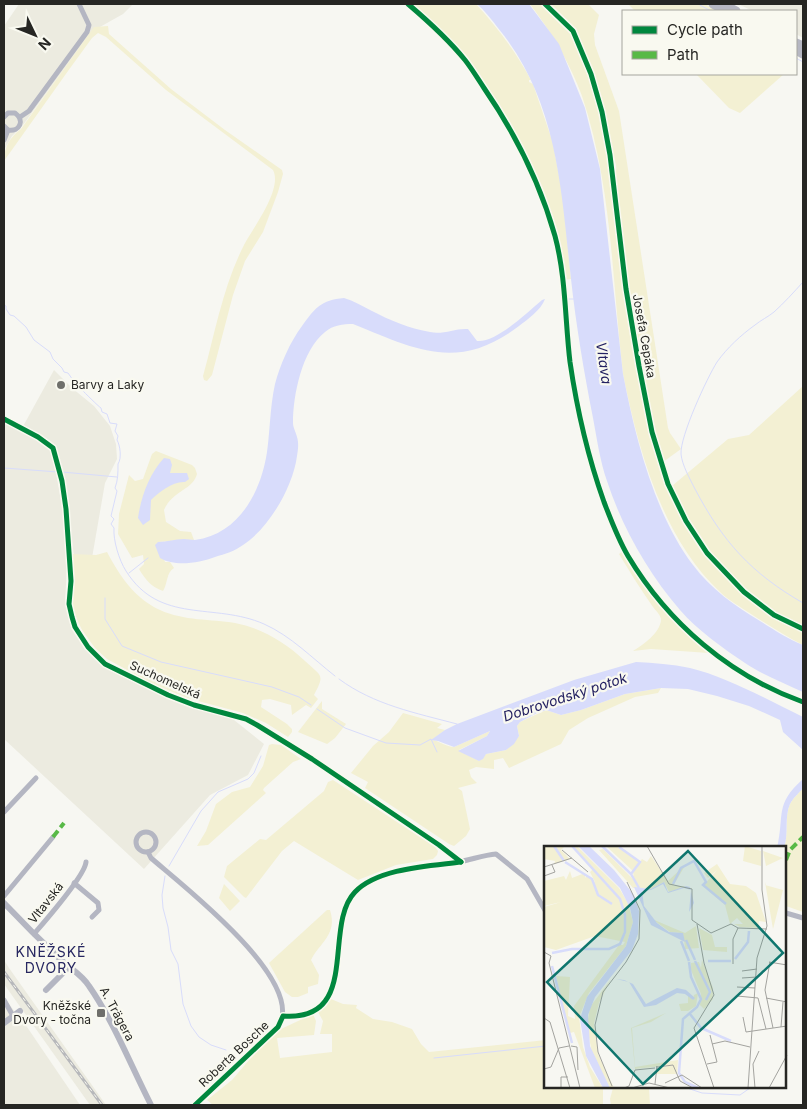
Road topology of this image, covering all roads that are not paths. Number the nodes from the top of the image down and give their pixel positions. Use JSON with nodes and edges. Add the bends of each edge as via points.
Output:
{"nodes":[{"id":1,"x":79,"y":4,"type":"edge"},
{"id":2,"x":713,"y":4,"type":"edge"},
{"id":3,"x":723,"y":4,"type":"edge"},
{"id":4,"x":724,"y":10,"type":"edge"},
{"id":5,"x":734,"y":10,"type":"edge"},
{"id":6,"x":4,"y":115,"type":"edge"},
{"id":7,"x":20,"y":117,"type":"junction"},
{"id":8,"x":6,"y":128,"type":"edge"},
{"id":9,"x":4,"y":140,"type":"edge"},
{"id":10,"x":4,"y":419,"type":"edge"},
{"id":11,"x":36,"y":778,"type":"dead end"},
{"id":12,"x":4,"y":812,"type":"edge"},
{"id":13,"x":53,"y":837,"type":"dead end"},
{"id":14,"x":148,"y":852,"type":"dead end"},
{"id":15,"x":86,"y":862,"type":"dead end"},
{"id":16,"x":461,"y":862,"type":"junction"},
{"id":17,"x":74,"y":883,"type":"junction"},
{"id":18,"x":4,"y":896,"type":"edge"},
{"id":19,"x":4,"y":902,"type":"edge"},
{"id":20,"x":544,"y":909,"type":"edge"},
{"id":21,"x":787,"y":913,"type":"edge"},
{"id":22,"x":92,"y":917,"type":"dead end"},
{"id":23,"x":803,"y":918,"type":"edge"},
{"id":24,"x":34,"y":934,"type":"junction"},
{"id":25,"x":69,"y":967,"type":"junction"},
{"id":26,"x":46,"y":990,"type":"dead end"},
{"id":27,"x":4,"y":1000,"type":"edge"},
{"id":28,"x":20,"y":1011,"type":"dead end"},
{"id":29,"x":13,"y":1016,"type":"junction"},
{"id":30,"x":283,"y":1016,"type":"junction"},
{"id":31,"x":4,"y":1023,"type":"edge"},
{"id":32,"x":151,"y":1105,"type":"edge"},
{"id":33,"x":196,"y":1105,"type":"edge"}],
"edges":[{"from":1,"to":7,"type":"street","via":[[89,25],[87,32],[29,112]]},
{"from":2,"to":4,"type":"main road"},
{"from":3,"to":5,"type":"main road"},
{"from":6,"to":7,"type":"street","via":[[11,112]]},
{"from":7,"to":8,"type":"street","via":[[19,128],[12,131]]},
{"from":8,"to":9,"type":"street"},
{"from":10,"to":16,"type":"street","name":"Suchomelská","via":[[52,448],[60,472],[68,524],[69,604],[75,627],[105,664],[194,705],[257,725]]},
{"from":11,"to":12,"type":"street"},
{"from":13,"to":18,"type":"street"},
{"from":14,"to":30,"type":"street","name":"Roberta Bosche","via":[[254,954],[276,987]]},
{"from":15,"to":17,"type":"street","name":"Vltavská"},
{"from":16,"to":20,"type":"street","via":[[496,854],[527,879]]},
{"from":16,"to":30,"type":"street","via":[[380,877],[355,892],[347,903],[327,999],[308,1013]]},
{"from":17,"to":22,"type":"street","name":"Vltavská","via":[[98,903],[99,910]]},
{"from":17,"to":24,"type":"street","name":"Vltavská"},
{"from":19,"to":24,"type":"street","name":"A. Trägera"},
{"from":21,"to":23,"type":"street"},
{"from":24,"to":25,"type":"street","name":"A. Trägera"},
{"from":25,"to":26,"type":"street"},
{"from":25,"to":32,"type":"street","name":"A. Trägera","via":[[89,985]]},
{"from":27,"to":29,"type":"street"},
{"from":28,"to":29,"type":"street"},
{"from":29,"to":31,"type":"street"},
{"from":30,"to":33,"type":"street","name":"Roberta Bosche","via":[[278,1027]]}]}
